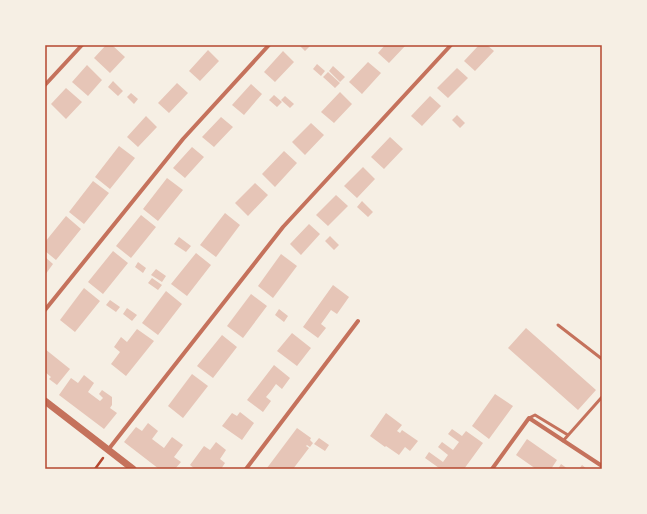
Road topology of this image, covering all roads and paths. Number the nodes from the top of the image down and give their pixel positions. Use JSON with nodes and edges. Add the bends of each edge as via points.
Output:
{"nodes":[{"id":1,"x":82,"y":45,"type":"edge"},
{"id":2,"x":269,"y":45,"type":"edge"},
{"id":3,"x":451,"y":45,"type":"edge"},
{"id":4,"x":45,"y":85,"type":"edge"},
{"id":5,"x":45,"y":310,"type":"edge"},
{"id":6,"x":358,"y":321,"type":"dead end"},
{"id":7,"x":558,"y":325,"type":"dead end"},
{"id":8,"x":602,"y":359,"type":"edge"},
{"id":9,"x":602,"y":397,"type":"edge"},
{"id":10,"x":45,"y":401,"type":"edge"},
{"id":11,"x":529,"y":418,"type":"junction"},
{"id":12,"x":568,"y":435,"type":"junction"},
{"id":13,"x":563,"y":441,"type":"junction"},
{"id":14,"x":108,"y":450,"type":"junction"},
{"id":15,"x":602,"y":466,"type":"edge"},
{"id":16,"x":133,"y":469,"type":"edge"},
{"id":17,"x":246,"y":469,"type":"edge"},
{"id":18,"x":492,"y":469,"type":"edge"}],
"edges":[{"from":1,"to":4,"type":"street"},
{"from":2,"to":5,"type":"street","via":[[183,139]]},
{"from":3,"to":14,"type":"street","via":[[282,227]]},
{"from":6,"to":17,"type":"street"},
{"from":7,"to":8,"type":"lane"},
{"from":9,"to":12,"type":"lane"},
{"from":10,"to":14,"type":"street"},
{"from":11,"to":12,"type":"lane","via":[[535,415]]},
{"from":11,"to":13,"type":"street"},
{"from":11,"to":18,"type":"street"},
{"from":12,"to":13,"type":"lane"},
{"from":13,"to":15,"type":"street"},
{"from":14,"to":16,"type":"street"}]}
